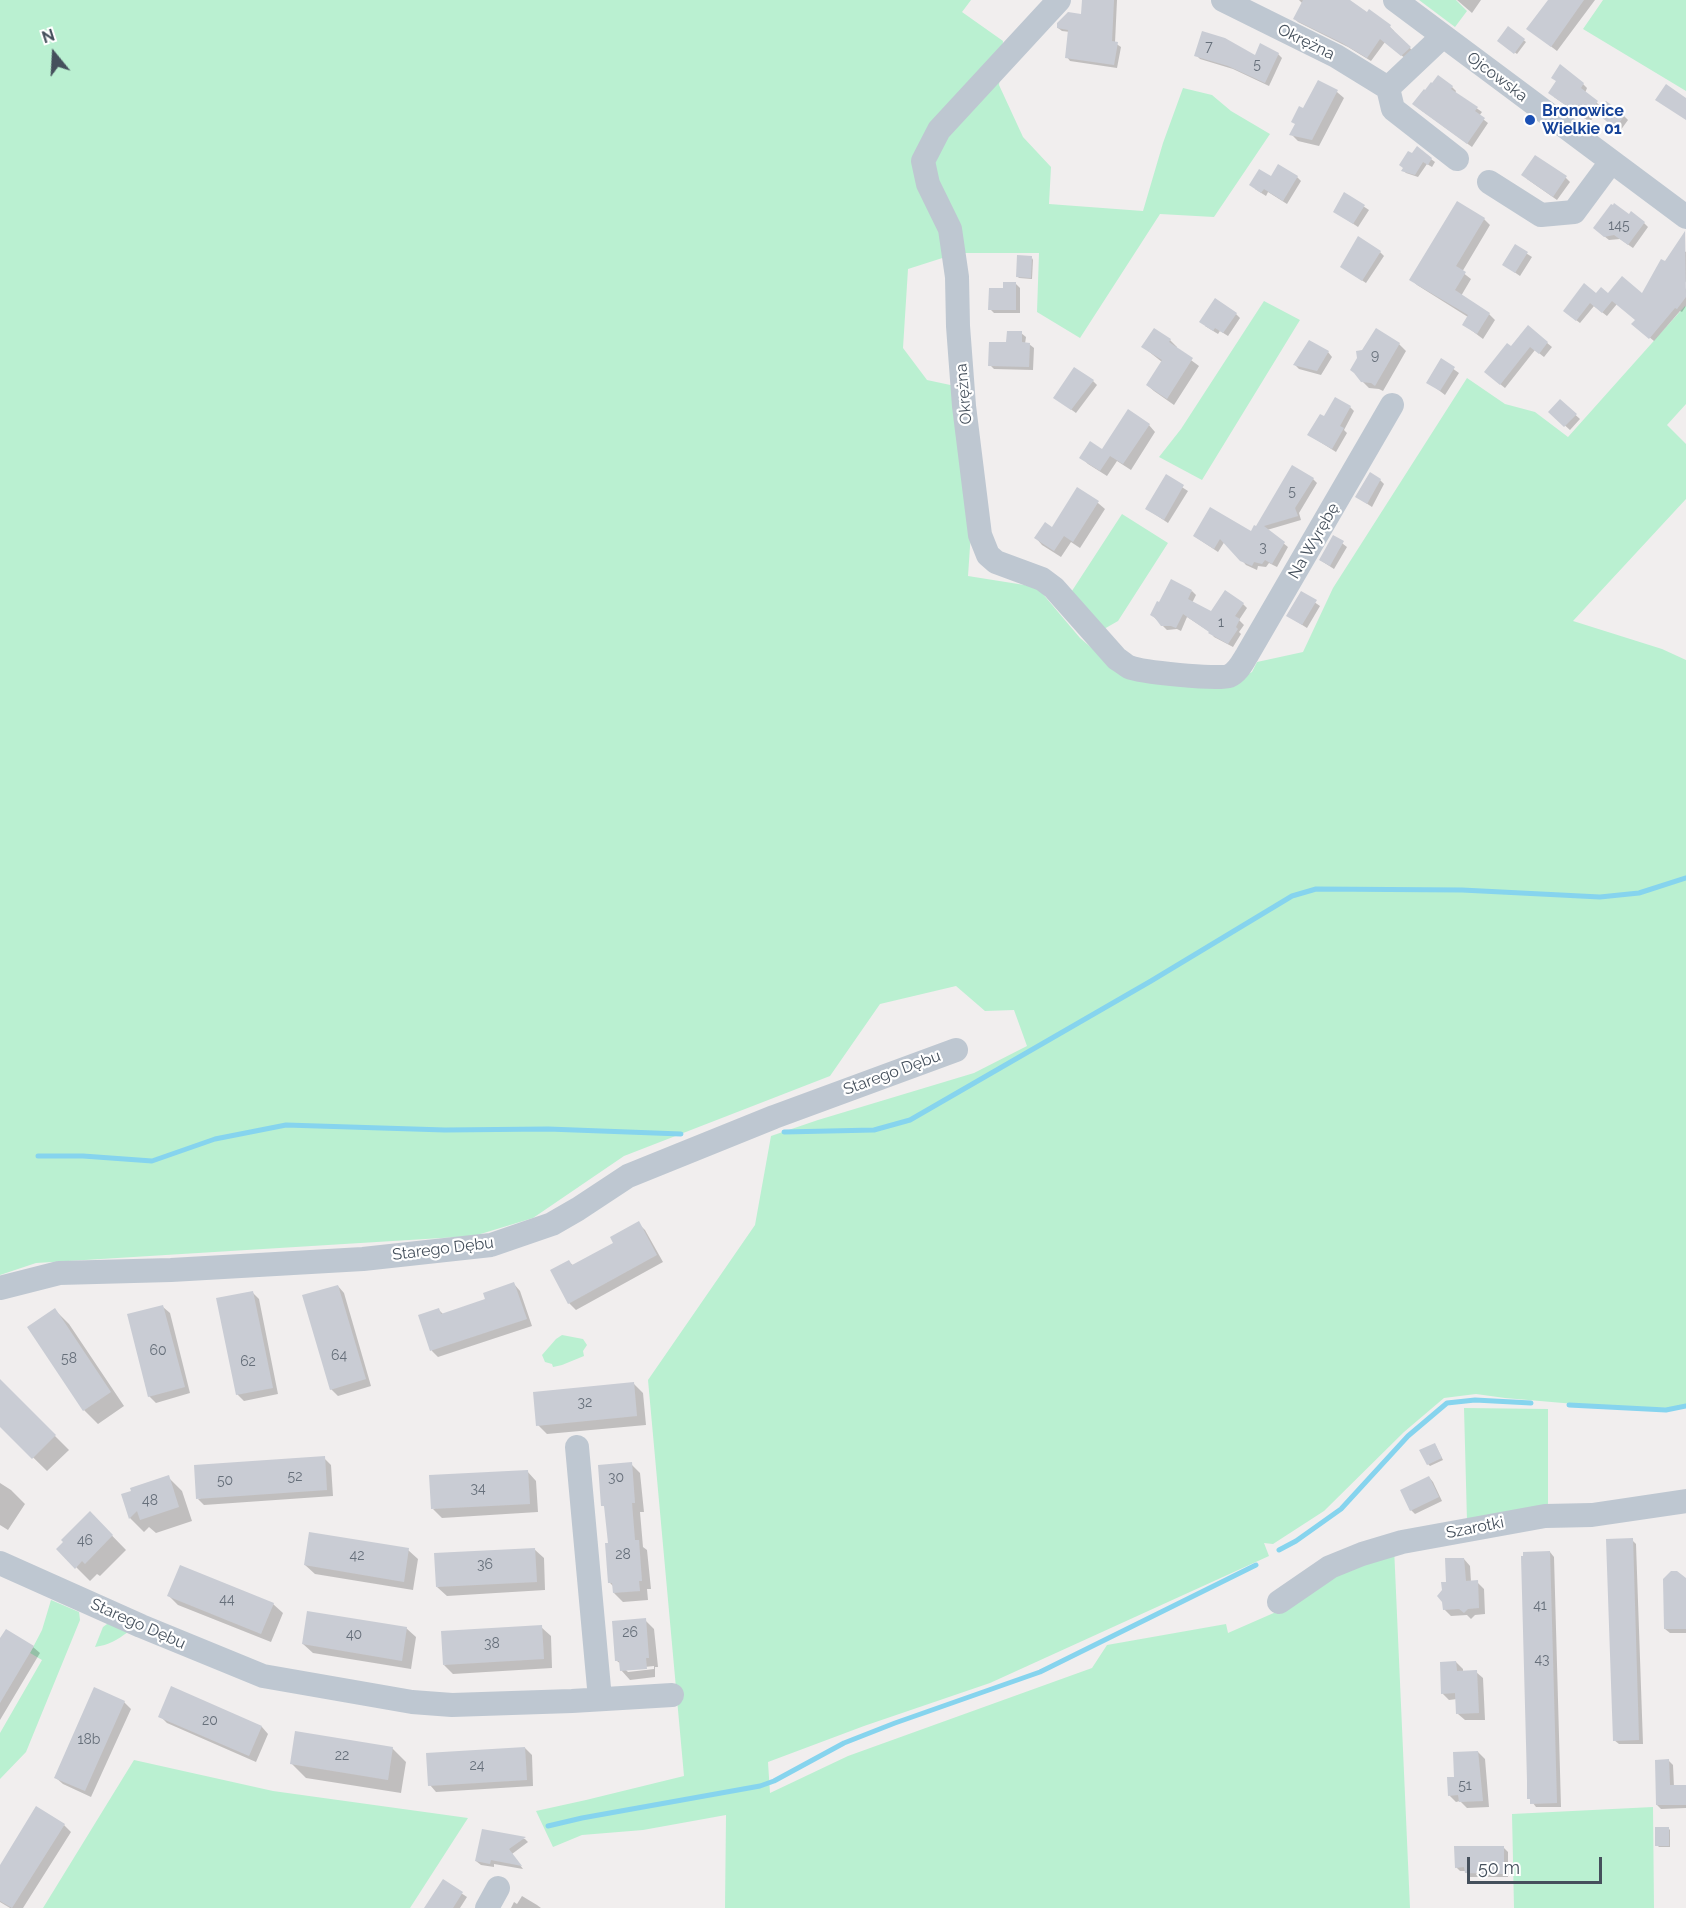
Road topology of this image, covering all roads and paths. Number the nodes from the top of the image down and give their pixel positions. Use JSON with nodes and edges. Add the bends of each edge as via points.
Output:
{"nodes":[{"id":1,"x":1059,"y":0,"type":"edge"},
{"id":2,"x":1223,"y":0,"type":"edge"},
{"id":3,"x":1395,"y":0,"type":"edge"},
{"id":4,"x":1443,"y":36,"type":"junction"},
{"id":5,"x":1388,"y":87,"type":"junction"},
{"id":6,"x":1458,"y":159,"type":"dead end"},
{"id":7,"x":1611,"y":162,"type":"junction"},
{"id":8,"x":1489,"y":182,"type":"dead end"},
{"id":9,"x":1686,"y":217,"type":"edge"},
{"id":10,"x":1392,"y":405,"type":"dead end"},
{"id":11,"x":1232,"y":674,"type":"joint"},
{"id":12,"x":956,"y":1050,"type":"dead end"},
{"id":13,"x":0,"y":1288,"type":"edge"},
{"id":14,"x":577,"y":1447,"type":"dead end"},
{"id":15,"x":1686,"y":1501,"type":"edge"},
{"id":16,"x":0,"y":1563,"type":"edge"},
{"id":17,"x":1279,"y":1602,"type":"dead end"},
{"id":18,"x":672,"y":1695,"type":"dead end"},
{"id":19,"x":600,"y":1699,"type":"junction"}],
"edges":[{"from":1,"to":11,"type":"street","name":"Okrężna","via":[[939,130],[923,161],[928,184],[950,229],[957,277],[964,406],[981,535],[988,555],[1054,588],[1117,659],[1130,668],[1188,676]]},
{"from":2,"to":5,"type":"street","name":"Okrężna","via":[[1336,56]]},
{"from":3,"to":4,"type":"street","name":"Ojcowska"},
{"from":4,"to":5,"type":"street"},
{"from":4,"to":7,"type":"street","name":"Ojcowska"},
{"from":5,"to":6,"type":"street","via":[[1393,109]]},
{"from":7,"to":8,"type":"street","via":[[1574,212],[1541,215]]},
{"from":7,"to":9,"type":"street","name":"Ojcowska"},
{"from":10,"to":11,"type":"street","name":"Na Wyrębę","via":[[1247,655]]},
{"from":12,"to":13,"type":"street","name":"Starego Dębu","via":[[628,1176],[552,1224],[491,1245],[363,1259],[59,1273]]},
{"from":14,"to":19,"type":"street"},
{"from":15,"to":17,"type":"street","name":"Szarotki","via":[[1592,1515],[1545,1516],[1402,1542],[1330,1567]]},
{"from":16,"to":19,"type":"street","name":"Starego Dębu","via":[[263,1676],[412,1702],[452,1705]]},
{"from":18,"to":19,"type":"street","name":"Starego Dębu"}]}
